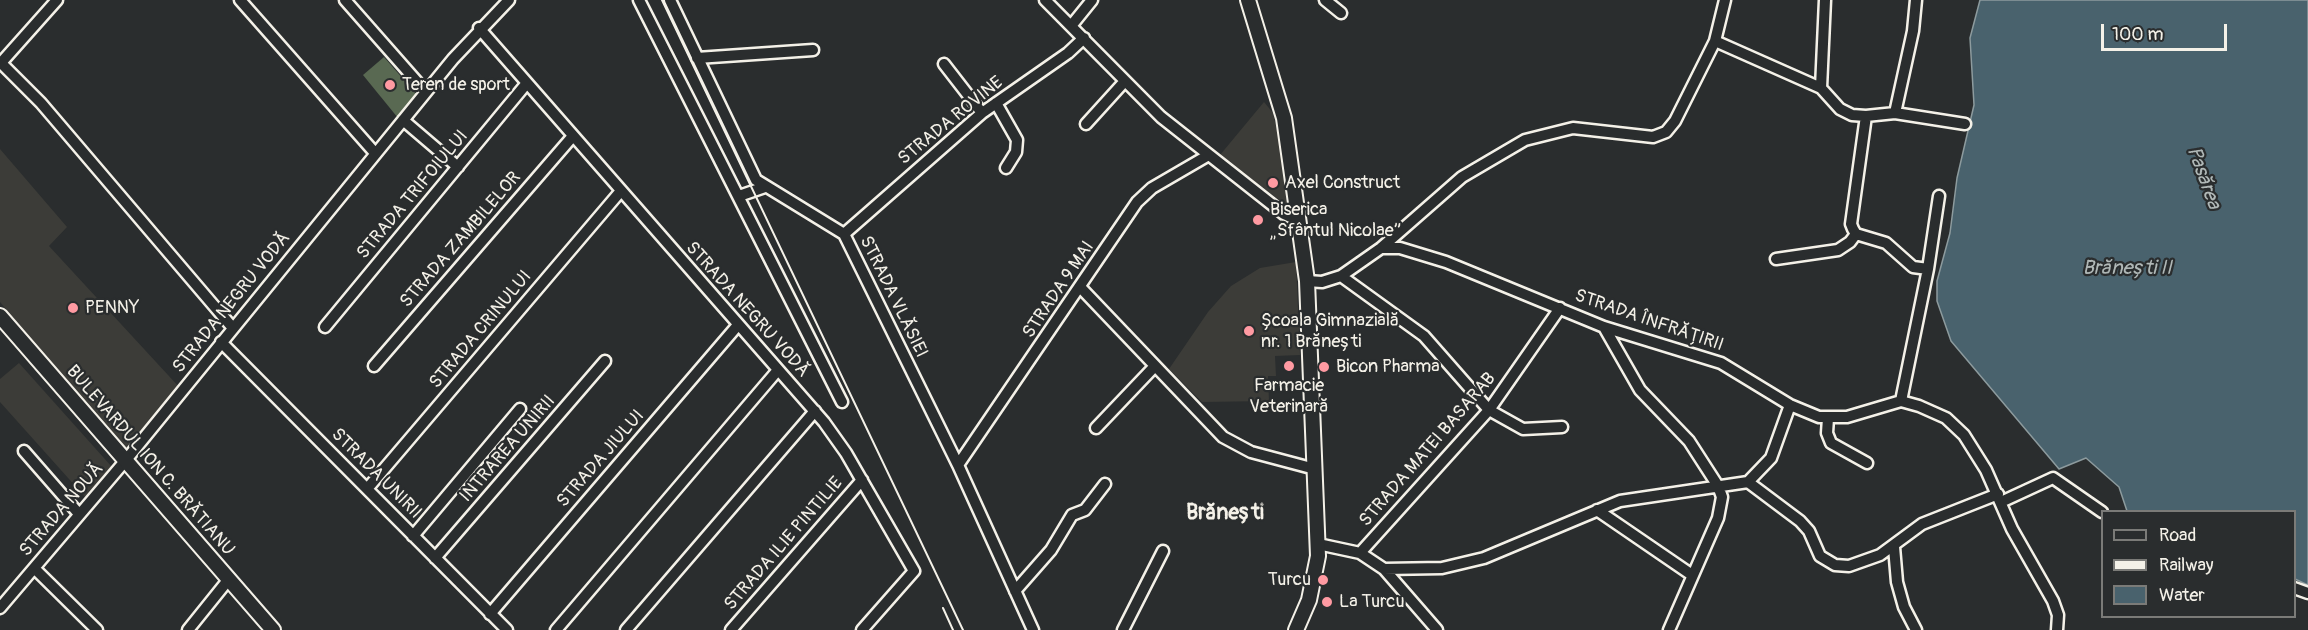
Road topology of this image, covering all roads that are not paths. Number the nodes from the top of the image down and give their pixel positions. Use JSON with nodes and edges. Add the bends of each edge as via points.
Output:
{"nodes":[{"id":1,"x":57,"y":0,"type":"edge"},
{"id":2,"x":240,"y":0,"type":"edge"},
{"id":3,"x":345,"y":0,"type":"edge"},
{"id":4,"x":509,"y":0,"type":"edge"},
{"id":5,"x":639,"y":0,"type":"edge"},
{"id":6,"x":670,"y":0,"type":"edge"},
{"id":7,"x":1045,"y":0,"type":"edge"},
{"id":8,"x":1092,"y":0,"type":"edge"},
{"id":9,"x":1249,"y":0,"type":"edge"},
{"id":10,"x":1325,"y":0,"type":"edge"},
{"id":11,"x":1725,"y":0,"type":"edge"},
{"id":12,"x":1825,"y":0,"type":"edge"},
{"id":13,"x":1916,"y":0,"type":"edge"},
{"id":14,"x":1341,"y":13,"type":"dead end"},
{"id":15,"x":1071,"y":26,"type":"junction"},
{"id":16,"x":479,"y":28,"type":"junction"},
{"id":17,"x":1084,"y":38,"type":"junction"},
{"id":18,"x":1715,"y":41,"type":"junction"},
{"id":19,"x":813,"y":50,"type":"dead end"},
{"id":20,"x":697,"y":58,"type":"junction"},
{"id":21,"x":1,"y":64,"type":"edge"},
{"id":22,"x":944,"y":64,"type":"dead end"},
{"id":23,"x":1125,"y":81,"type":"junction"},
{"id":24,"x":527,"y":83,"type":"junction"},
{"id":25,"x":1821,"y":88,"type":"junction"},
{"id":26,"x":426,"y":92,"type":"junction"},
{"id":27,"x":996,"y":103,"type":"junction"},
{"id":28,"x":982,"y":113,"type":"junction"},
{"id":29,"x":1895,"y":113,"type":"junction"},
{"id":30,"x":1866,"y":117,"type":"junction"},
{"id":31,"x":403,"y":120,"type":"junction"},
{"id":32,"x":1086,"y":124,"type":"dead end"},
{"id":33,"x":1965,"y":124,"type":"dead end"},
{"id":34,"x":573,"y":136,"type":"junction"},
{"id":35,"x":375,"y":153,"type":"junction"},
{"id":36,"x":1206,"y":156,"type":"junction"},
{"id":37,"x":458,"y":167,"type":"junction"},
{"id":38,"x":1006,"y":168,"type":"dead end"},
{"id":39,"x":765,"y":187,"type":"junction"},
{"id":40,"x":621,"y":192,"type":"junction"},
{"id":41,"x":739,"y":196,"type":"junction"},
{"id":42,"x":1939,"y":196,"type":"dead end"},
{"id":43,"x":1299,"y":221,"type":"junction"},
{"id":44,"x":844,"y":234,"type":"junction"},
{"id":45,"x":1856,"y":234,"type":"junction"},
{"id":46,"x":1381,"y":248,"type":"junction"},
{"id":47,"x":1776,"y":259,"type":"dead end"},
{"id":48,"x":1928,"y":270,"type":"junction"},
{"id":49,"x":1341,"y":276,"type":"junction"},
{"id":50,"x":1306,"y":281,"type":"junction"},
{"id":51,"x":1081,"y":288,"type":"junction"},
{"id":52,"x":1560,"y":308,"type":"junction"},
{"id":53,"x":0,"y":316,"type":"edge"},
{"id":54,"x":738,"y":325,"type":"junction"},
{"id":55,"x":232,"y":327,"type":"junction"},
{"id":56,"x":325,"y":327,"type":"dead end"},
{"id":57,"x":1604,"y":327,"type":"junction"},
{"id":58,"x":220,"y":342,"type":"junction"},
{"id":59,"x":605,"y":361,"type":"dead end"},
{"id":60,"x":374,"y":366,"type":"dead end"},
{"id":61,"x":1155,"y":366,"type":"junction"},
{"id":62,"x":778,"y":370,"type":"junction"},
{"id":63,"x":1901,"y":401,"type":"junction"},
{"id":64,"x":842,"y":402,"type":"dead end"},
{"id":65,"x":1790,"y":405,"type":"junction"},
{"id":66,"x":520,"y":409,"type":"dead end"},
{"id":67,"x":1489,"y":410,"type":"junction"},
{"id":68,"x":815,"y":411,"type":"junction"},
{"id":69,"x":1827,"y":418,"type":"junction"},
{"id":70,"x":1562,"y":427,"type":"dead end"},
{"id":71,"x":1096,"y":428,"type":"dead end"},
{"id":72,"x":24,"y":451,"type":"dead end"},
{"id":73,"x":126,"y":460,"type":"junction"},
{"id":74,"x":1867,"y":463,"type":"dead end"},
{"id":75,"x":958,"y":465,"type":"junction"},
{"id":76,"x":1315,"y":469,"type":"junction"},
{"id":77,"x":862,"y":480,"type":"junction"},
{"id":78,"x":1748,"y":482,"type":"junction"},
{"id":79,"x":1105,"y":484,"type":"dead end"},
{"id":80,"x":1718,"y":486,"type":"junction"},
{"id":81,"x":367,"y":489,"type":"junction"},
{"id":82,"x":1999,"y":498,"type":"junction"},
{"id":83,"x":1597,"y":510,"type":"junction"},
{"id":84,"x":2101,"y":511,"type":"edge"},
{"id":85,"x":79,"y":514,"type":"junction"},
{"id":86,"x":413,"y":536,"type":"junction"},
{"id":87,"x":1318,"y":544,"type":"junction"},
{"id":88,"x":1894,"y":547,"type":"junction"},
{"id":89,"x":1163,"y":551,"type":"dead end"},
{"id":90,"x":1360,"y":553,"type":"junction"},
{"id":91,"x":435,"y":558,"type":"junction"},
{"id":92,"x":34,"y":568,"type":"junction"},
{"id":93,"x":1384,"y":569,"type":"junction"},
{"id":94,"x":1692,"y":575,"type":"junction"},
{"id":95,"x":229,"y":579,"type":"junction"},
{"id":96,"x":1015,"y":591,"type":"junction"},
{"id":97,"x":0,"y":608,"type":"edge"},
{"id":98,"x":490,"y":614,"type":"junction"},
{"id":99,"x":97,"y":630,"type":"edge"},
{"id":100,"x":188,"y":630,"type":"edge"},
{"id":101,"x":273,"y":630,"type":"edge"},
{"id":102,"x":507,"y":630,"type":"edge"},
{"id":103,"x":556,"y":630,"type":"edge"},
{"id":104,"x":626,"y":630,"type":"edge"},
{"id":105,"x":730,"y":630,"type":"edge"},
{"id":106,"x":862,"y":630,"type":"edge"},
{"id":107,"x":1033,"y":630,"type":"edge"},
{"id":108,"x":1123,"y":630,"type":"edge"},
{"id":109,"x":1296,"y":630,"type":"edge"},
{"id":110,"x":1437,"y":630,"type":"edge"},
{"id":111,"x":1669,"y":630,"type":"edge"},
{"id":112,"x":1916,"y":630,"type":"edge"},
{"id":113,"x":2057,"y":630,"type":"edge"}],
"edges":[{"from":1,"to":21,"type":"street"},
{"from":2,"to":35,"type":"street"},
{"from":3,"to":26,"type":"street"},
{"from":4,"to":16,"type":"street","name":"STRADA NEGRU VODĂ"},
{"from":5,"to":41,"type":"street"},
{"from":6,"to":20,"type":"street","name":"STRADA VLĂSIEI"},
{"from":7,"to":15,"type":"street"},
{"from":8,"to":15,"type":"street"},
{"from":9,"to":43,"type":"main road","via":[[1284,118]]},
{"from":10,"to":14,"type":"street"},
{"from":11,"to":18,"type":"street"},
{"from":12,"to":25,"type":"street"},
{"from":13,"to":29,"type":"street","via":[[1910,52]]},
{"from":15,"to":17,"type":"street"},
{"from":16,"to":24,"type":"street","name":"STRADA NEGRU VODĂ"},
{"from":16,"to":26,"type":"street","name":"STRADA NEGRU VODĂ"},
{"from":17,"to":23,"type":"street"},
{"from":17,"to":27,"type":"street","name":"STRADA ROVINE"},
{"from":18,"to":25,"type":"street"},
{"from":18,"to":46,"type":"street","via":[[1675,122],[1666,132],[1653,137],[1573,128],[1525,140],[1444,190]]},
{"from":19,"to":20,"type":"street"},
{"from":20,"to":39,"type":"street","name":"STRADA VLĂSIEI","via":[[752,175]]},
{"from":21,"to":55,"type":"street","via":[[41,103]]},
{"from":22,"to":28,"type":"street"},
{"from":23,"to":32,"type":"street"},
{"from":23,"to":36,"type":"street"},
{"from":24,"to":34,"type":"street","name":"STRADA NEGRU VODĂ"},
{"from":24,"to":37,"type":"street","name":"STRADA TRIFOIULUI"},
{"from":25,"to":30,"type":"street","via":[[1840,109]]},
{"from":26,"to":31,"type":"street","name":"STRADA NEGRU VODĂ"},
{"from":27,"to":28,"type":"street","name":"STRADA ROVINE"},
{"from":27,"to":38,"type":"street","via":[[1017,140],[1016,152]]},
{"from":28,"to":44,"type":"street","name":"STRADA ROVINE"},
{"from":29,"to":30,"type":"street"},
{"from":29,"to":33,"type":"street"},
{"from":30,"to":45,"type":"street","via":[[1851,224]]},
{"from":31,"to":35,"type":"street","name":"STRADA NEGRU VODĂ"},
{"from":31,"to":37,"type":"street"},
{"from":34,"to":40,"type":"street","name":"STRADA NEGRU VODĂ"},
{"from":34,"to":60,"type":"street","name":"STRADA ZAMBILELOR"},
{"from":35,"to":55,"type":"street","name":"STRADA NEGRU VODĂ"},
{"from":36,"to":43,"type":"street"},
{"from":36,"to":51,"type":"street","name":"STRADA 9 MAI","via":[[1137,202]]},
{"from":37,"to":56,"type":"street","name":"STRADA TRIFOIULUI"},
{"from":39,"to":41,"type":"street"},
{"from":39,"to":44,"type":"street","name":"STRADA VLĂSIEI"},
{"from":40,"to":54,"type":"street","name":"STRADA NEGRU VODĂ"},
{"from":40,"to":81,"type":"street","name":"STRADA CRINULUI"},
{"from":41,"to":64,"type":"street"},
{"from":42,"to":48,"type":"street"},
{"from":43,"to":50,"type":"main road"},
{"from":44,"to":75,"type":"street","name":"STRADA VLĂSIEI"},
{"from":45,"to":47,"type":"street","via":[[1839,250]]},
{"from":45,"to":48,"type":"street","via":[[1886,243],[1907,264]]},
{"from":46,"to":49,"type":"street"},
{"from":46,"to":52,"type":"street","name":"STRADA ÎNFRĂȚIRII","via":[[1400,248],[1446,262]]},
{"from":48,"to":63,"type":"street"},
{"from":49,"to":50,"type":"street","via":[[1322,282]]},
{"from":49,"to":67,"type":"street","via":[[1424,336]]},
{"from":50,"to":76,"type":"main road"},
{"from":51,"to":61,"type":"street"},
{"from":51,"to":75,"type":"street","name":"STRADA 9 MAI"},
{"from":52,"to":57,"type":"street","name":"STRADA ÎNFRĂȚIRII"},
{"from":52,"to":67,"type":"street","name":"STRADA MATEI BASARAB"},
{"from":53,"to":73,"type":"main road","name":"BULEVARDUL ION C. BRĂTIANU"},
{"from":54,"to":62,"type":"street","name":"STRADA NEGRU VODĂ"},
{"from":54,"to":98,"type":"street","name":"STRADA JIULUI"},
{"from":55,"to":58,"type":"street","name":"STRADA NEGRU VODĂ"},
{"from":57,"to":65,"type":"street","name":"STRADA ÎNFRĂȚIRII","via":[[1721,363]]},
{"from":57,"to":80,"type":"street","via":[[1640,390],[1689,441]]},
{"from":58,"to":73,"type":"street","name":"STRADA NEGRU VODĂ"},
{"from":58,"to":81,"type":"street","name":"STRADA UNIRII"},
{"from":59,"to":91,"type":"street","name":"INTRAREA UNIRII"},
{"from":61,"to":71,"type":"street"},
{"from":61,"to":76,"type":"street","via":[[1233,444]]},
{"from":62,"to":68,"type":"street","name":"STRADA NEGRU VODĂ"},
{"from":62,"to":103,"type":"street"},
{"from":63,"to":69,"type":"street","name":"STRADA ÎNFRĂȚIRII","via":[[1846,417]]},
{"from":63,"to":82,"type":"street","via":[[1934,412],[1956,426],[1972,446]]},
{"from":65,"to":69,"type":"street","name":"STRADA ÎNFRĂȚIRII"},
{"from":65,"to":78,"type":"street","via":[[1771,458]]},
{"from":66,"to":86,"type":"street"},
{"from":67,"to":70,"type":"street","via":[[1523,429]]},
{"from":67,"to":90,"type":"street","name":"STRADA MATEI BASARAB"},
{"from":68,"to":77,"type":"street","name":"STRADA NEGRU VODĂ"},
{"from":68,"to":104,"type":"street"},
{"from":69,"to":74,"type":"street","via":[[1831,443]]},
{"from":72,"to":85,"type":"street"},
{"from":73,"to":85,"type":"street","name":"STRADA NOUĂ"},
{"from":73,"to":95,"type":"main road","name":"BULEVARDUL ION C. BRĂTIANU"},
{"from":75,"to":96,"type":"street","name":"STRADA VLĂSIEI"},
{"from":76,"to":87,"type":"main road"},
{"from":77,"to":105,"type":"street","name":"STRADA ILIE PINTILIE"},
{"from":77,"to":106,"type":"street","name":"STRADA NEGRU VODĂ","via":[[914,571]]},
{"from":78,"to":80,"type":"street"},
{"from":78,"to":88,"type":"street","via":[[1800,521],[1827,562],[1856,564]]},
{"from":79,"to":96,"type":"street","via":[[1085,510],[1072,515],[1051,550]]},
{"from":80,"to":83,"type":"street","via":[[1642,496]]},
{"from":80,"to":94,"type":"street","via":[[1722,497],[1718,518]]},
{"from":81,"to":86,"type":"street","name":"STRADA UNIRII"},
{"from":82,"to":84,"type":"street","via":[[2046,479],[2058,479]]},
{"from":82,"to":88,"type":"street","via":[[1922,524]]},
{"from":82,"to":113,"type":"street","via":[[2053,601],[2058,615]]},
{"from":83,"to":93,"type":"street","via":[[1470,563],[1442,568]]},
{"from":83,"to":94,"type":"street"},
{"from":85,"to":92,"type":"street","name":"STRADA NOUĂ"},
{"from":86,"to":91,"type":"street","name":"STRADA UNIRII"},
{"from":87,"to":90,"type":"street"},
{"from":87,"to":109,"type":"main road","via":[[1312,591]]},
{"from":88,"to":112,"type":"street","via":[[1897,582]]},
{"from":89,"to":108,"type":"street"},
{"from":90,"to":93,"type":"street"},
{"from":91,"to":98,"type":"street","name":"STRADA UNIRII"},
{"from":92,"to":97,"type":"street","name":"STRADA NOUĂ"},
{"from":92,"to":99,"type":"street"},
{"from":93,"to":110,"type":"street"},
{"from":94,"to":111,"type":"street"},
{"from":95,"to":100,"type":"street"},
{"from":95,"to":101,"type":"main road","name":"BULEVARDUL ION C. BRĂTIANU"},
{"from":96,"to":107,"type":"street","name":"STRADA VLĂSIEI"},
{"from":98,"to":102,"type":"street","name":"STRADA UNIRII"}]}
